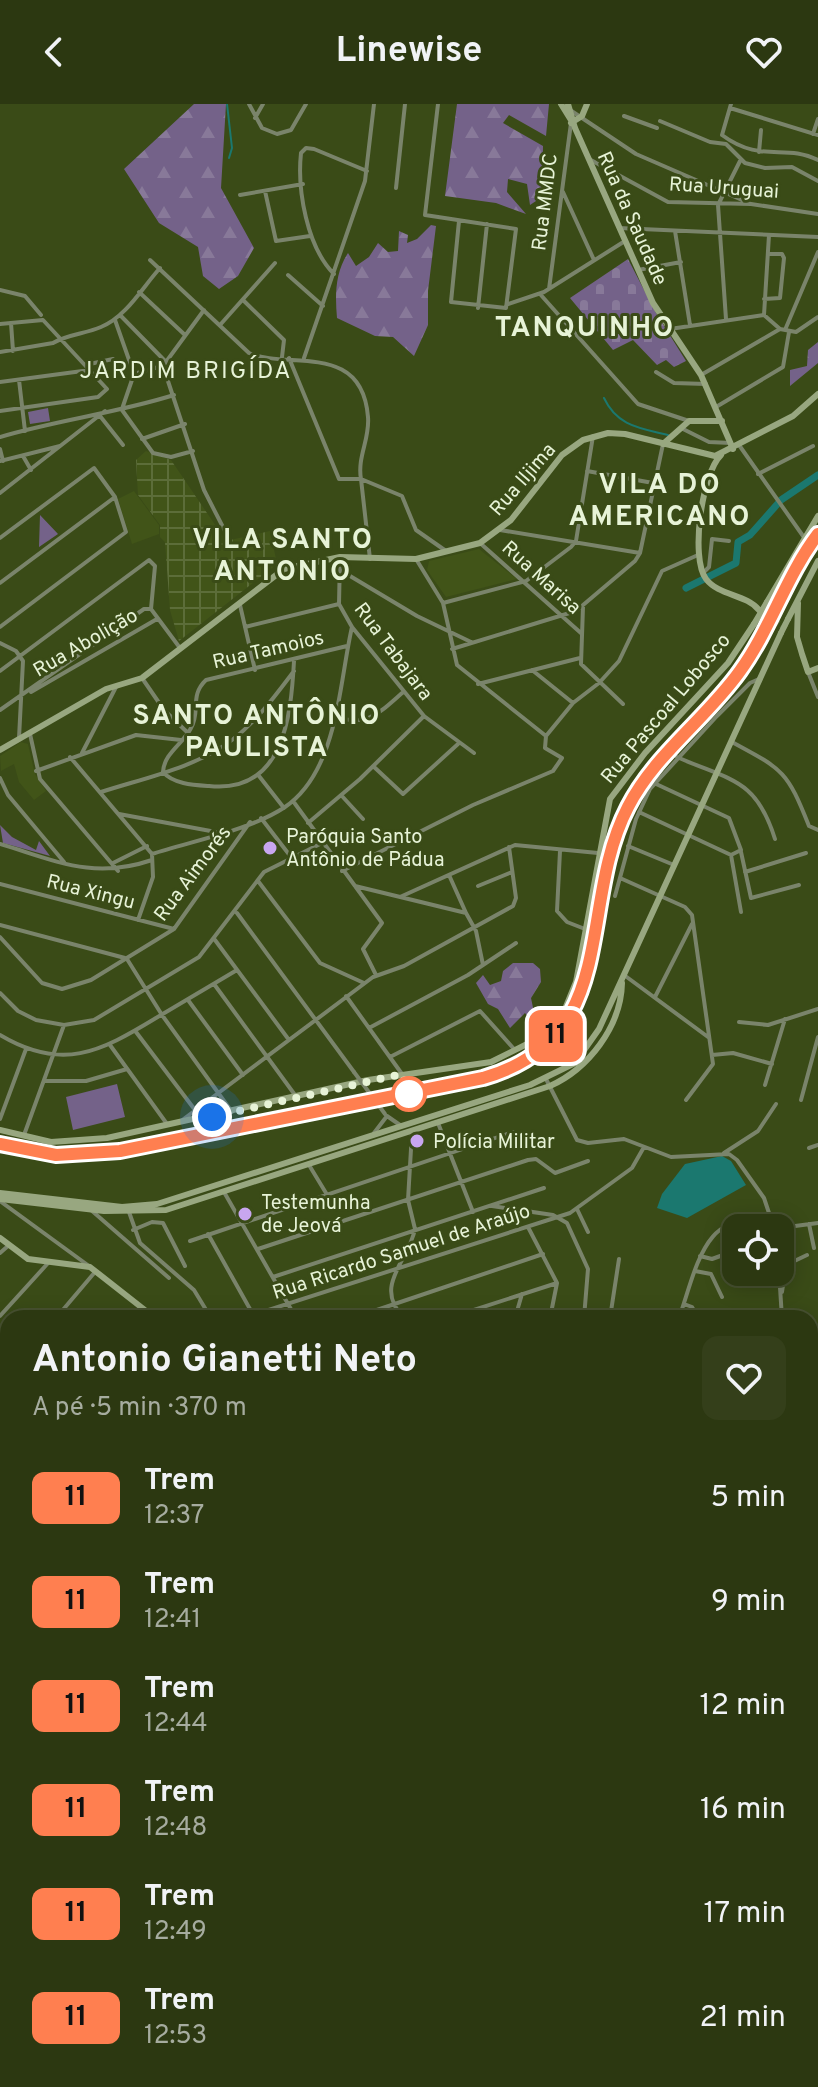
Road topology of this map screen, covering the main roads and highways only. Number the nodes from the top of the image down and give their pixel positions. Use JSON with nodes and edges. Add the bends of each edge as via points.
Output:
{"nodes":[{"id":1,"x":561,"y":104,"type":"edge"},
{"id":2,"x":587,"y":104,"type":"edge"},
{"id":3,"x":569,"y":107,"type":"edge"},
{"id":4,"x":573,"y":123,"type":"junction"},
{"id":5,"x":817,"y":396,"type":"edge"},
{"id":6,"x":718,"y":415,"type":"junction"},
{"id":7,"x":679,"y":429,"type":"junction"},
{"id":8,"x":663,"y":444,"type":"junction"},
{"id":9,"x":734,"y":446,"type":"junction"},
{"id":10,"x":675,"y":448,"type":"junction"},
{"id":11,"x":702,"y":455,"type":"junction"},
{"id":12,"x":722,"y":455,"type":"junction"},
{"id":13,"x":711,"y":471,"type":"junction"},
{"id":14,"x":818,"y":516,"type":"edge"},
{"id":15,"x":818,"y":561,"type":"edge"},
{"id":16,"x":799,"y":594,"type":"junction"},
{"id":17,"x":759,"y":610,"type":"tunnel mouth"},
{"id":18,"x":785,"y":632,"type":"junction"},
{"id":19,"x":802,"y":654,"type":"junction"},
{"id":20,"x":818,"y":668,"type":"edge"},
{"id":21,"x":0,"y":750,"type":"edge"},
{"id":22,"x":548,"y":1082,"type":"junction"},
{"id":23,"x":413,"y":1121,"type":"junction"},
{"id":24,"x":400,"y":1125,"type":"junction"},
{"id":25,"x":0,"y":1130,"type":"edge"},
{"id":26,"x":412,"y":1132,"type":"junction"},
{"id":27,"x":358,"y":1138,"type":"junction"},
{"id":28,"x":383,"y":1141,"type":"junction"},
{"id":29,"x":346,"y":1153,"type":"junction"},
{"id":30,"x":311,"y":1154,"type":"junction"},
{"id":31,"x":297,"y":1158,"type":"junction"},
{"id":32,"x":308,"y":1165,"type":"junction"},
{"id":33,"x":0,"y":1193,"type":"edge"},
{"id":34,"x":0,"y":1200,"type":"edge"},
{"id":35,"x":158,"y":1208,"type":"junction"},
{"id":36,"x":124,"y":1210,"type":"junction"},
{"id":37,"x":0,"y":1238,"type":"edge"},
{"id":38,"x":145,"y":1310,"type":"edge"}],
"edges":[{"from":1,"to":4,"type":"main road"},
{"from":2,"to":4,"type":"main road"},
{"from":3,"to":4,"type":"main road"},
{"from":4,"to":6,"type":"main road","name":"Rua da Saudade","via":[[638,270],[706,384]]},
{"from":5,"to":9,"type":"main road","via":[[793,416]]},
{"from":6,"to":7,"type":"main road","via":[[689,421]]},
{"from":6,"to":9,"type":"main road","name":"Rua da Saudade"},
{"from":7,"to":8,"type":"main road"},
{"from":7,"to":10,"type":"main road"},
{"from":8,"to":10,"type":"main road"},
{"from":8,"to":21,"type":"main road","name":"Rua Iljima","via":[[625,434],[593,436],[562,455],[500,530],[480,543],[416,559],[340,557],[284,569],[142,678],[117,685]]},
{"from":9,"to":12,"type":"main road"},
{"from":10,"to":11,"type":"main road"},
{"from":11,"to":12,"type":"main road"},
{"from":11,"to":13,"type":"main road"},
{"from":12,"to":13,"type":"main road"},
{"from":13,"to":17,"type":"main road","via":[[698,555],[705,576]]},
{"from":14,"to":25,"type":"main road","name":"Rua Pascoal Lobosco","bridge":true,"via":[[721,672],[620,783],[607,805],[569,1004],[549,1031],[516,1051],[473,1066],[354,1083],[172,1126],[69,1143]]},
{"from":15,"to":16,"type":"main road"},
{"from":16,"to":18,"type":"main road","bridge":true},
{"from":16,"to":19,"type":"main road","via":[[796,632]]},
{"from":18,"to":19,"type":"main road"},
{"from":18,"to":22,"type":"main road","via":[[585,1064]]},
{"from":19,"to":20,"type":"main road","via":[[808,672]]},
{"from":22,"to":23,"type":"main road"},
{"from":22,"to":26,"type":"main road"},
{"from":23,"to":24,"type":"main road"},
{"from":23,"to":26,"type":"main road"},
{"from":24,"to":27,"type":"main road"},
{"from":24,"to":28,"type":"main road","via":[[401,1132]]},
{"from":26,"to":28,"type":"main road"},
{"from":27,"to":29,"type":"main road"},
{"from":27,"to":30,"type":"main road"},
{"from":28,"to":29,"type":"main road"},
{"from":29,"to":32,"type":"main road"},
{"from":30,"to":31,"type":"main road"},
{"from":30,"to":32,"type":"main road"},
{"from":31,"to":32,"type":"main road"},
{"from":31,"to":35,"type":"main road"},
{"from":32,"to":35,"type":"main road"},
{"from":33,"to":36,"type":"main road"},
{"from":34,"to":36,"type":"main road"},
{"from":35,"to":36,"type":"main road"},
{"from":37,"to":38,"type":"main road","via":[[21,1256],[93,1270]]}]}
